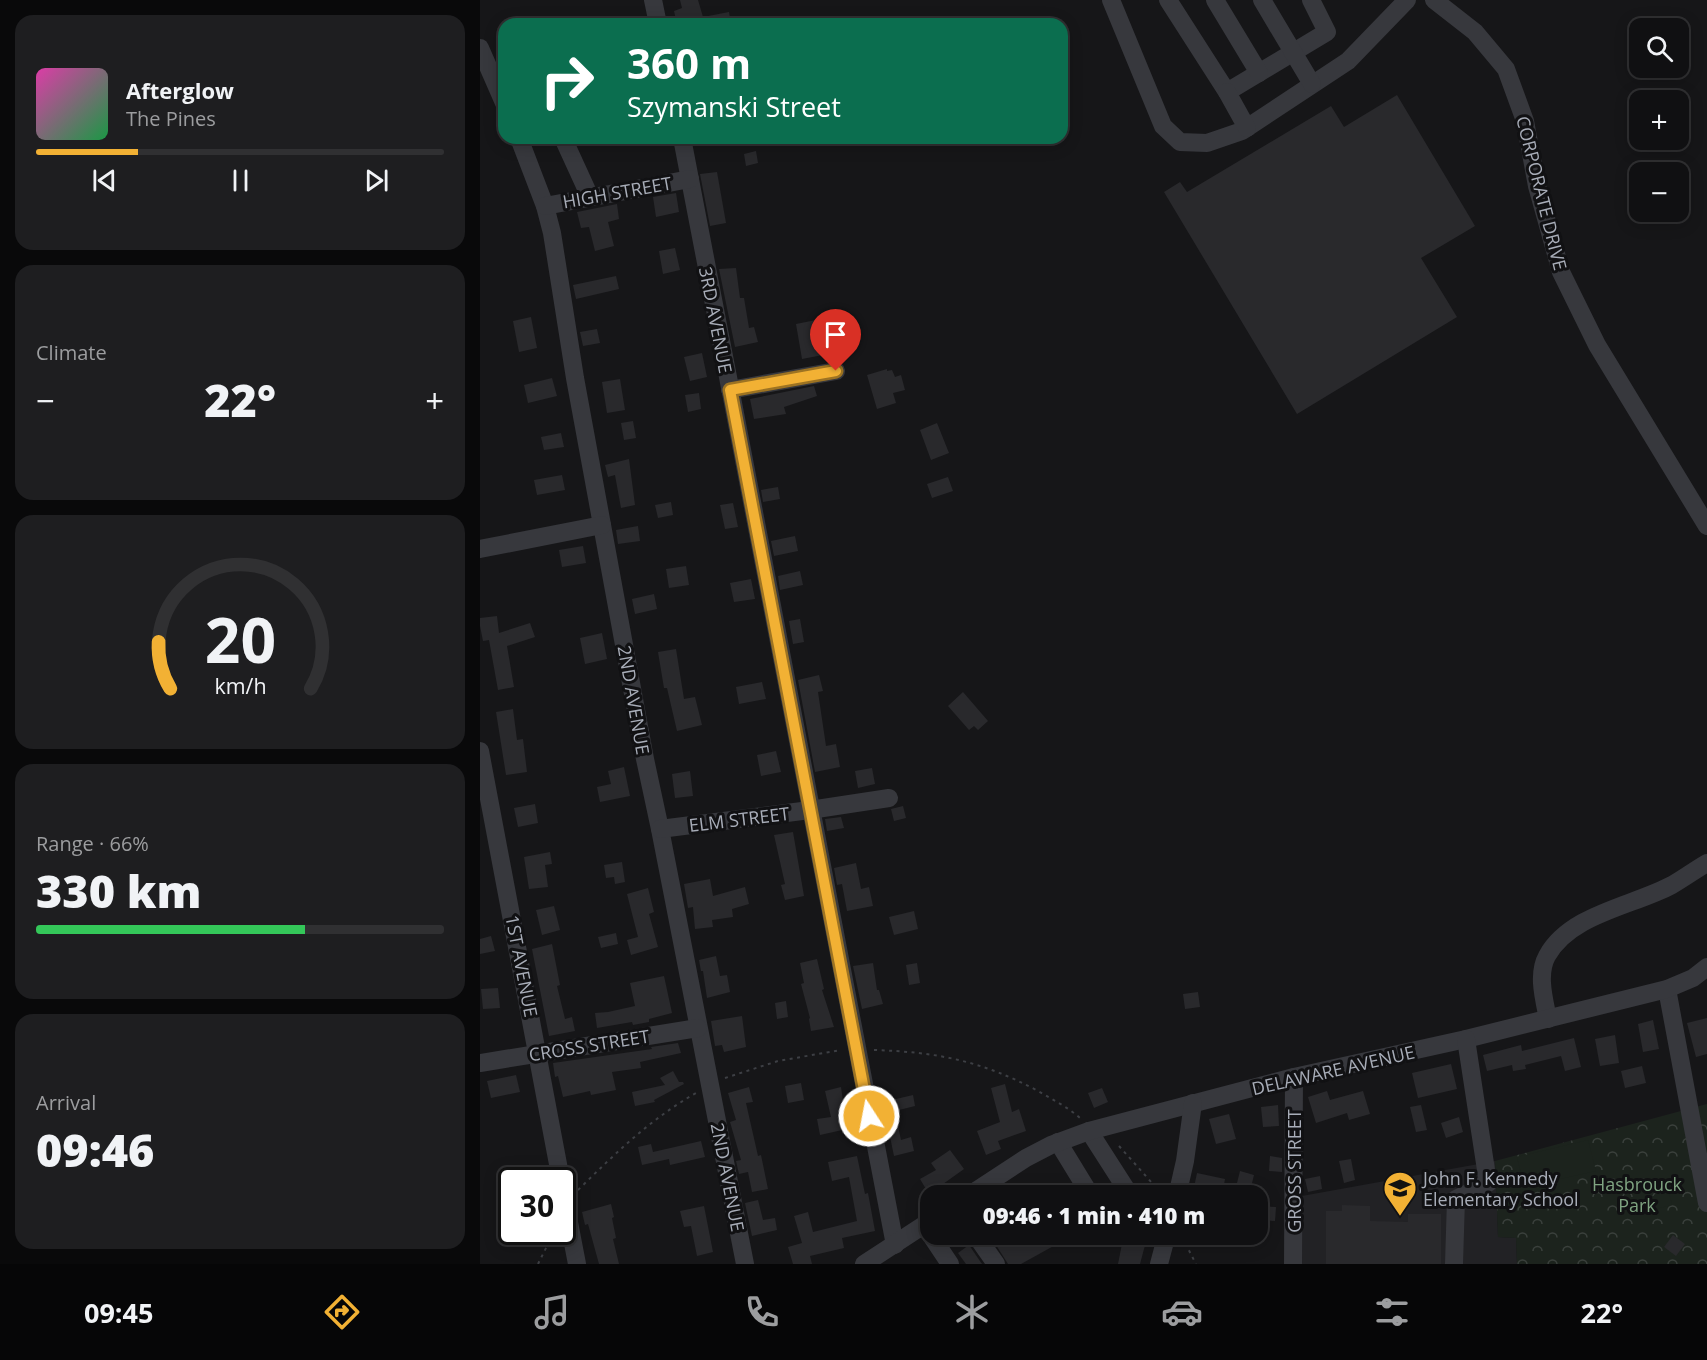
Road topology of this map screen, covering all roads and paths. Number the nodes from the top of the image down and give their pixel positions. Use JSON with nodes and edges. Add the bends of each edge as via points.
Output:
{"nodes":[{"id":1,"x":653,"y":0,"type":"edge"},
{"id":2,"x":1111,"y":0,"type":"edge"},
{"id":3,"x":1168,"y":0,"type":"edge"},
{"id":4,"x":1215,"y":0,"type":"edge"},
{"id":5,"x":1262,"y":0,"type":"edge"},
{"id":6,"x":1311,"y":0,"type":"edge"},
{"id":7,"x":1407,"y":0,"type":"edge"},
{"id":8,"x":1434,"y":0,"type":"edge"},
{"id":9,"x":657,"y":18,"type":"edge"},
{"id":10,"x":480,"y":48,"type":"edge"},
{"id":11,"x":1294,"y":52,"type":"junction"},
{"id":12,"x":498,"y":73,"type":"edge"},
{"id":13,"x":1259,"y":74,"type":"junction"},
{"id":14,"x":1312,"y":84,"type":"junction"},
{"id":15,"x":1227,"y":92,"type":"junction"},
{"id":16,"x":1247,"y":128,"type":"junction"},
{"id":17,"x":521,"y":144,"type":"edge"},
{"id":18,"x":566,"y":144,"type":"edge"},
{"id":19,"x":683,"y":144,"type":"edge"},
{"id":20,"x":690,"y":179,"type":"junction"},
{"id":21,"x":590,"y":197,"type":"junction"},
{"id":22,"x":545,"y":206,"type":"junction"},
{"id":23,"x":836,"y":371,"type":"dead end"},
{"id":24,"x":730,"y":390,"type":"junction"},
{"id":25,"x":602,"y":525,"type":"junction"},
{"id":26,"x":1707,"y":526,"type":"edge"},
{"id":27,"x":480,"y":549,"type":"edge"},
{"id":28,"x":480,"y":751,"type":"edge"},
{"id":29,"x":889,"y":798,"type":"dead end"},
{"id":30,"x":810,"y":810,"type":"junction"},
{"id":31,"x":660,"y":829,"type":"junction"},
{"id":32,"x":1707,"y":863,"type":"edge"},
{"id":33,"x":1707,"y":967,"type":"edge"},
{"id":34,"x":1667,"y":989,"type":"junction"},
{"id":35,"x":1548,"y":1018,"type":"junction"},
{"id":36,"x":698,"y":1028,"type":"junction"},
{"id":37,"x":1466,"y":1039,"type":"junction"},
{"id":38,"x":539,"y":1053,"type":"junction"},
{"id":39,"x":480,"y":1062,"type":"edge"},
{"id":40,"x":1294,"y":1077,"type":"junction"},
{"id":41,"x":1193,"y":1103,"type":"junction"},
{"id":42,"x":1089,"y":1131,"type":"junction"},
{"id":43,"x":1058,"y":1142,"type":"junction"},
{"id":44,"x":559,"y":1167,"type":"edge"},
{"id":45,"x":985,"y":1185,"type":"edge"},
{"id":46,"x":1084,"y":1185,"type":"edge"},
{"id":47,"x":1123,"y":1185,"type":"edge"},
{"id":48,"x":1180,"y":1185,"type":"edge"},
{"id":49,"x":1707,"y":1203,"type":"edge"},
{"id":50,"x":920,"y":1233,"type":"edge"},
{"id":51,"x":548,"y":1245,"type":"edge"},
{"id":52,"x":573,"y":1245,"type":"edge"},
{"id":53,"x":895,"y":1245,"type":"junction"},
{"id":54,"x":939,"y":1245,"type":"edge"},
{"id":55,"x":983,"y":1245,"type":"edge"},
{"id":56,"x":1164,"y":1245,"type":"edge"},
{"id":57,"x":1186,"y":1245,"type":"edge"},
{"id":58,"x":538,"y":1264,"type":"edge"},
{"id":59,"x":577,"y":1264,"type":"edge"},
{"id":60,"x":745,"y":1264,"type":"edge"},
{"id":61,"x":864,"y":1264,"type":"edge"},
{"id":62,"x":950,"y":1264,"type":"edge"},
{"id":63,"x":996,"y":1264,"type":"edge"},
{"id":64,"x":1159,"y":1264,"type":"edge"},
{"id":65,"x":1196,"y":1264,"type":"edge"},
{"id":66,"x":1293,"y":1264,"type":"edge"},
{"id":67,"x":1454,"y":1264,"type":"edge"}],
"edges":[{"from":1,"to":9,"type":"street"},
{"from":2,"to":16,"type":"street","via":[[1163,126],[1180,142],[1207,143]]},
{"from":3,"to":15,"type":"street"},
{"from":4,"to":13,"type":"street"},
{"from":5,"to":11,"type":"street"},
{"from":6,"to":11,"type":"street","via":[[1327,32]]},
{"from":7,"to":14,"type":"street","via":[[1348,61]]},
{"from":8,"to":26,"type":"street","name":"CORPORATE DRIVE","via":[[1475,32],[1506,69],[1525,121],[1537,186],[1561,272],[1597,345]]},
{"from":10,"to":12,"type":"street"},
{"from":11,"to":13,"type":"street"},
{"from":11,"to":14,"type":"street"},
{"from":13,"to":15,"type":"street"},
{"from":14,"to":16,"type":"street"},
{"from":15,"to":16,"type":"street"},
{"from":17,"to":22,"type":"street","name":"2ND AVENUE"},
{"from":18,"to":21,"type":"street"},
{"from":19,"to":20,"type":"street","name":"3RD AVENUE"},
{"from":20,"to":21,"type":"street","name":"HIGH STREET"},
{"from":20,"to":24,"type":"street","name":"3RD AVENUE"},
{"from":21,"to":22,"type":"street","name":"HIGH STREET"},
{"from":22,"to":25,"type":"street","name":"2ND AVENUE"},
{"from":23,"to":24,"type":"street"},
{"from":24,"to":30,"type":"street","name":"3RD AVENUE"},
{"from":25,"to":27,"type":"street"},
{"from":25,"to":31,"type":"street","name":"2ND AVENUE"},
{"from":28,"to":38,"type":"street","name":"1ST AVENUE"},
{"from":29,"to":30,"type":"street","name":"ELM STREET"},
{"from":30,"to":31,"type":"street","name":"ELM STREET"},
{"from":30,"to":53,"type":"street","name":"3RD AVENUE"},
{"from":31,"to":36,"type":"street","name":"2ND AVENUE"},
{"from":32,"to":35,"type":"street","via":[[1671,885],[1564,933],[1546,957],[1542,985]]},
{"from":33,"to":34,"type":"street","name":"DELAWARE AVENUE"},
{"from":34,"to":35,"type":"street","name":"DELAWARE AVENUE"},
{"from":34,"to":49,"type":"street"},
{"from":35,"to":37,"type":"street","name":"DELAWARE AVENUE"},
{"from":36,"to":38,"type":"street","name":"CROSS STREET"},
{"from":36,"to":60,"type":"street","name":"2ND AVENUE"},
{"from":37,"to":40,"type":"street","name":"DELAWARE AVENUE"},
{"from":37,"to":67,"type":"street","via":[[1488,1183],[1456,1198]]},
{"from":38,"to":39,"type":"street","name":"CROSS STREET"},
{"from":38,"to":44,"type":"street","name":"1ST AVENUE"},
{"from":40,"to":41,"type":"street","name":"DELAWARE AVENUE"},
{"from":40,"to":66,"type":"street","name":"GROSS STREET"},
{"from":41,"to":42,"type":"street","name":"DELAWARE AVENUE"},
{"from":41,"to":48,"type":"street"},
{"from":42,"to":43,"type":"street","name":"DELAWARE AVENUE"},
{"from":42,"to":47,"type":"street"},
{"from":43,"to":45,"type":"street","name":"DELAWARE AVENUE"},
{"from":43,"to":46,"type":"street"},
{"from":50,"to":53,"type":"street"},
{"from":51,"to":58,"type":"path"},
{"from":52,"to":59,"type":"street"},
{"from":53,"to":61,"type":"street"},
{"from":54,"to":62,"type":"street"},
{"from":55,"to":63,"type":"street"},
{"from":56,"to":64,"type":"street"},
{"from":57,"to":65,"type":"path"}]}
